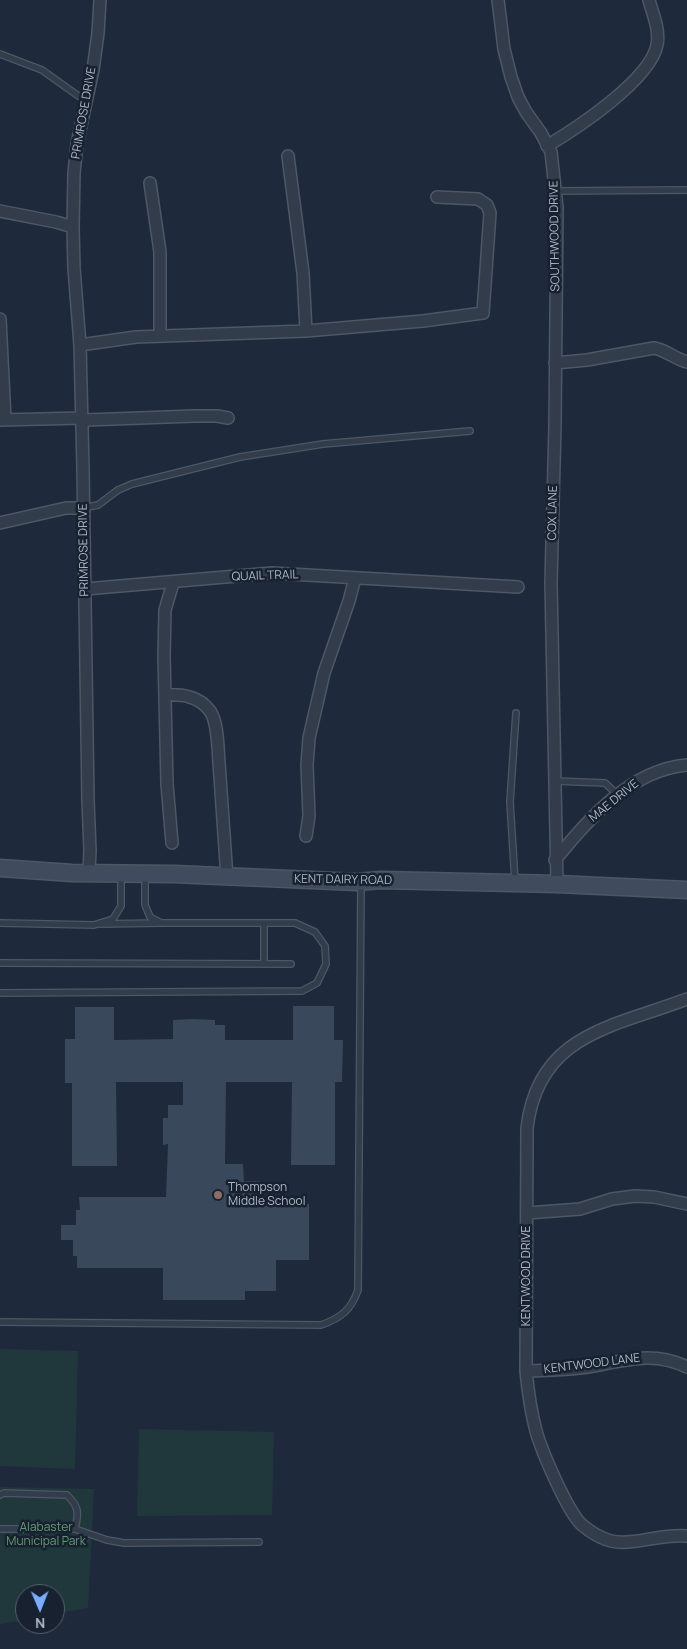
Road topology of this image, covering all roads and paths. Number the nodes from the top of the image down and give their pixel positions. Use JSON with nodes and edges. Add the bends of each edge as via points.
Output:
{"nodes":[{"id":1,"x":100,"y":0,"type":"edge"},
{"id":2,"x":498,"y":0,"type":"edge"},
{"id":3,"x":649,"y":0,"type":"edge"},
{"id":4,"x":0,"y":54,"type":"edge"},
{"id":5,"x":86,"y":100,"type":"junction"},
{"id":6,"x":547,"y":146,"type":"junction"},
{"id":7,"x":288,"y":156,"type":"dead end"},
{"id":8,"x":150,"y":183,"type":"dead end"},
{"id":9,"x":687,"y":190,"type":"edge"},
{"id":10,"x":555,"y":191,"type":"junction"},
{"id":11,"x":437,"y":197,"type":"dead end"},
{"id":12,"x":0,"y":211,"type":"edge"},
{"id":13,"x":73,"y":227,"type":"junction"},
{"id":14,"x":0,"y":318,"type":"edge"},
{"id":15,"x":306,"y":332,"type":"junction"},
{"id":16,"x":160,"y":336,"type":"junction"},
{"id":17,"x":80,"y":345,"type":"junction"},
{"id":18,"x":687,"y":362,"type":"edge"},
{"id":19,"x":555,"y":363,"type":"junction"},
{"id":20,"x":82,"y":418,"type":"junction"},
{"id":21,"x":228,"y":418,"type":"dead end"},
{"id":22,"x":3,"y":420,"type":"edge"},
{"id":23,"x":470,"y":431,"type":"dead end"},
{"id":24,"x":83,"y":508,"type":"junction"},
{"id":25,"x":0,"y":523,"type":"edge"},
{"id":26,"x":355,"y":578,"type":"junction"},
{"id":27,"x":173,"y":583,"type":"junction"},
{"id":28,"x":518,"y":587,"type":"dead end"},
{"id":29,"x":85,"y":589,"type":"junction"},
{"id":30,"x":165,"y":695,"type":"junction"},
{"id":31,"x":516,"y":712,"type":"dead end"},
{"id":32,"x":687,"y":765,"type":"edge"},
{"id":33,"x":554,"y":781,"type":"junction"},
{"id":34,"x":618,"y":795,"type":"junction"},
{"id":35,"x":306,"y":836,"type":"dead end"},
{"id":36,"x":172,"y":843,"type":"dead end"},
{"id":37,"x":555,"y":860,"type":"junction"},
{"id":38,"x":0,"y":868,"type":"edge"},
{"id":39,"x":89,"y":873,"type":"junction"},
{"id":40,"x":121,"y":873,"type":"junction"},
{"id":41,"x":145,"y":874,"type":"junction"},
{"id":42,"x":227,"y":878,"type":"junction"},
{"id":43,"x":361,"y":882,"type":"junction"},
{"id":44,"x":515,"y":883,"type":"junction"},
{"id":45,"x":557,"y":884,"type":"junction"},
{"id":46,"x":687,"y":890,"type":"edge"},
{"id":47,"x":0,"y":923,"type":"edge"},
{"id":48,"x":161,"y":923,"type":"junction"},
{"id":49,"x":264,"y":923,"type":"junction"},
{"id":50,"x":94,"y":924,"type":"junction"},
{"id":51,"x":0,"y":963,"type":"edge"},
{"id":52,"x":264,"y":964,"type":"junction"},
{"id":53,"x":291,"y":964,"type":"dead end"},
{"id":54,"x":0,"y":993,"type":"edge"},
{"id":55,"x":687,"y":999,"type":"edge"},
{"id":56,"x":687,"y":1204,"type":"edge"},
{"id":57,"x":527,"y":1213,"type":"junction"},
{"id":58,"x":0,"y":1322,"type":"edge"},
{"id":59,"x":687,"y":1367,"type":"edge"},
{"id":60,"x":526,"y":1371,"type":"junction"},
{"id":61,"x":0,"y":1495,"type":"edge"},
{"id":62,"x":0,"y":1529,"type":"edge"},
{"id":63,"x":75,"y":1529,"type":"junction"},
{"id":64,"x":687,"y":1536,"type":"edge"},
{"id":65,"x":259,"y":1542,"type":"dead end"}],
"edges":[{"from":1,"to":5,"type":"street","name":"PRIMROSE DRIVE","via":[[98,33]]},
{"from":2,"to":6,"type":"street","name":"SOUTHWOOD DRIVE","via":[[511,77],[518,97]]},
{"from":3,"to":6,"type":"street","via":[[657,26],[657,43],[649,64],[602,108]]},
{"from":4,"to":5,"type":"lane","via":[[42,70]]},
{"from":5,"to":13,"type":"street","name":"PRIMROSE DRIVE","via":[[77,144]]},
{"from":6,"to":10,"type":"street","name":"SOUTHWOOD DRIVE","via":[[551,152]]},
{"from":7,"to":15,"type":"street","via":[[303,274]]},
{"from":8,"to":16,"type":"street","via":[[160,252]]},
{"from":9,"to":10,"type":"lane"},
{"from":10,"to":19,"type":"street","name":"SOUTHWOOD DRIVE"},
{"from":11,"to":15,"type":"street","via":[[478,199],[487,205],[490,213],[483,313]]},
{"from":12,"to":13,"type":"street"},
{"from":13,"to":17,"type":"street","name":"PRIMROSE DRIVE"},
{"from":14,"to":22,"type":"street"},
{"from":15,"to":16,"type":"street"},
{"from":16,"to":17,"type":"street"},
{"from":17,"to":20,"type":"street","name":"PRIMROSE DRIVE"},
{"from":18,"to":19,"type":"street","via":[[654,348]]},
{"from":19,"to":33,"type":"street","name":"COX LANE","via":[[551,583]]},
{"from":20,"to":21,"type":"street"},
{"from":20,"to":22,"type":"street"},
{"from":20,"to":24,"type":"street","name":"PRIMROSE DRIVE"},
{"from":23,"to":24,"type":"lane","via":[[324,444],[240,456],[132,484],[98,505]]},
{"from":24,"to":25,"type":"street","via":[[66,508]]},
{"from":24,"to":29,"type":"street","name":"PRIMROSE DRIVE"},
{"from":26,"to":27,"type":"street","name":"QUAIL TRAIL","via":[[272,574]]},
{"from":26,"to":28,"type":"street","name":"QUAIL TRAIL"},
{"from":26,"to":35,"type":"street","via":[[324,673],[308,738],[309,816]]},
{"from":27,"to":29,"type":"street","name":"QUAIL TRAIL"},
{"from":27,"to":30,"type":"street","via":[[165,610]]},
{"from":29,"to":39,"type":"street","name":"PRIMROSE DRIVE"},
{"from":30,"to":36,"type":"street"},
{"from":30,"to":42,"type":"street","via":[[194,698],[213,716]]},
{"from":31,"to":44,"type":"lane","via":[[510,802]]},
{"from":32,"to":34,"type":"street","name":"MAE DRIVE","via":[[648,775]]},
{"from":33,"to":34,"type":"lane","via":[[605,783]]},
{"from":33,"to":37,"type":"street","name":"COX LANE"},
{"from":34,"to":37,"type":"street","name":"MAE DRIVE","via":[[601,808]]},
{"from":37,"to":45,"type":"street"},
{"from":38,"to":39,"type":"street","name":"KENT DAIRY ROAD"},
{"from":39,"to":40,"type":"street","name":"KENT DAIRY ROAD"},
{"from":40,"to":41,"type":"street","name":"KENT DAIRY ROAD"},
{"from":40,"to":50,"type":"lane","via":[[121,906],[113,918]]},
{"from":41,"to":42,"type":"street","name":"KENT DAIRY ROAD"},
{"from":41,"to":48,"type":"lane","via":[[145,905],[150,916]]},
{"from":42,"to":43,"type":"street","name":"KENT DAIRY ROAD"},
{"from":43,"to":44,"type":"street","name":"KENT DAIRY ROAD"},
{"from":43,"to":58,"type":"lane","via":[[358,1290],[354,1302],[336,1320],[321,1325]]},
{"from":44,"to":45,"type":"street","name":"KENT DAIRY ROAD"},
{"from":45,"to":46,"type":"street","name":"KENT DAIRY ROAD"},
{"from":47,"to":50,"type":"lane"},
{"from":48,"to":49,"type":"lane"},
{"from":48,"to":50,"type":"lane"},
{"from":49,"to":52,"type":"lane"},
{"from":49,"to":54,"type":"lane","via":[[295,924],[315,932],[325,946],[326,964],[317,983],[302,991]]},
{"from":51,"to":52,"type":"lane"},
{"from":52,"to":53,"type":"lane"},
{"from":55,"to":57,"type":"street","name":"KENTWOOD DRIVE","via":[[590,1034],[573,1044],[552,1065],[536,1090],[528,1115]]},
{"from":56,"to":57,"type":"street","via":[[635,1196],[612,1199],[580,1210]]},
{"from":57,"to":60,"type":"street","name":"KENTWOOD DRIVE"},
{"from":59,"to":60,"type":"street","name":"KENTWOOD LANE","via":[[642,1357],[562,1370]]},
{"from":60,"to":64,"type":"street","name":"KENTWOOD DRIVE","via":[[537,1433],[560,1488],[580,1523],[601,1538],[617,1542]]},
{"from":61,"to":63,"type":"lane","via":[[67,1495],[76,1504],[78,1517]]},
{"from":62,"to":63,"type":"lane"},
{"from":63,"to":65,"type":"lane","via":[[124,1542]]}]}
